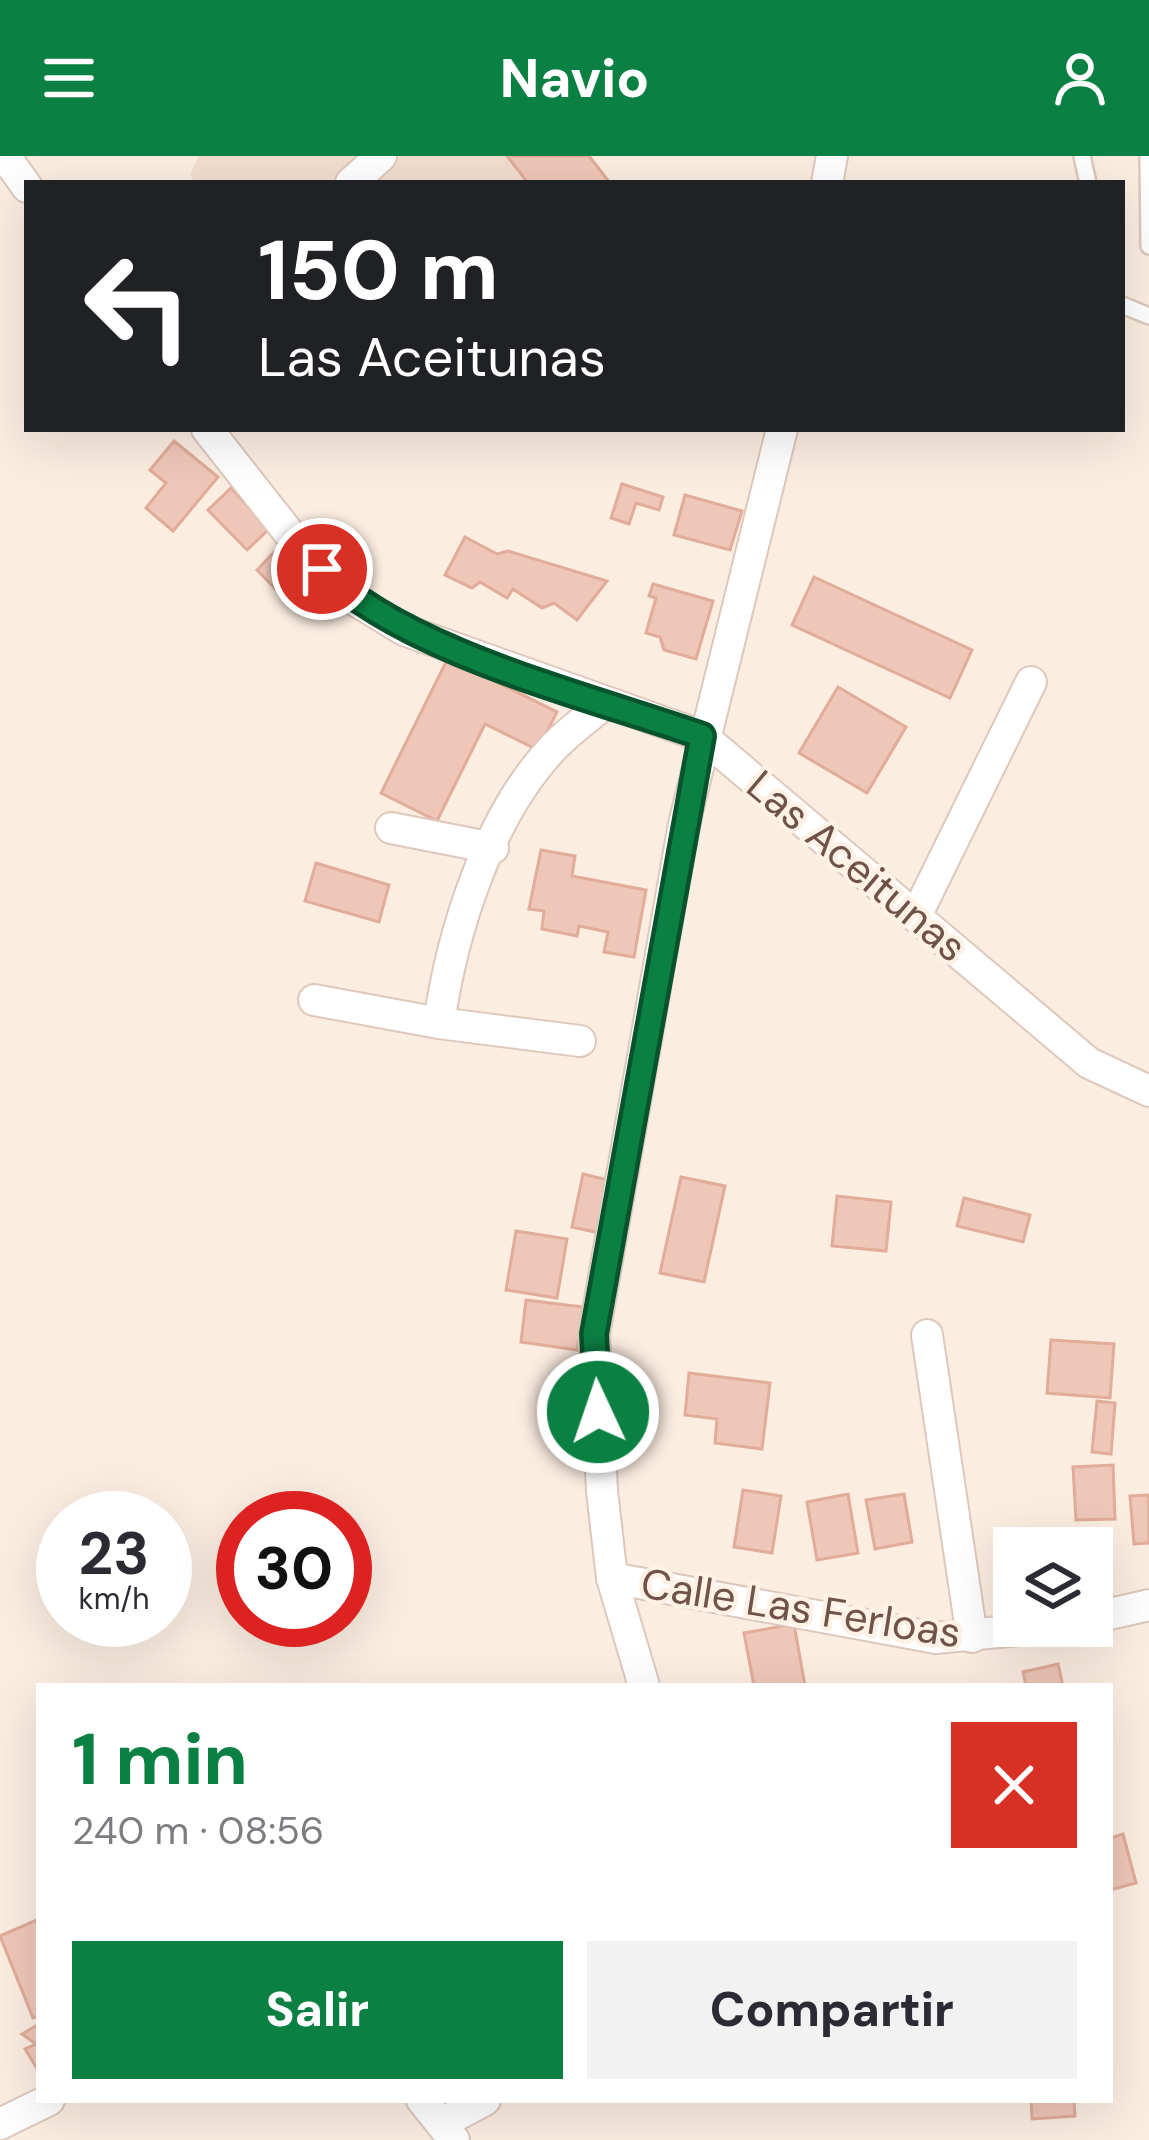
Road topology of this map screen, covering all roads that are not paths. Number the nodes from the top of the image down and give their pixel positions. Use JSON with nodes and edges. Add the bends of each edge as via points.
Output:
{"nodes":[{"id":1,"x":5,"y":156,"type":"edge"},
{"id":2,"x":381,"y":156,"type":"edge"},
{"id":3,"x":1148,"y":156,"type":"edge"},
{"id":4,"x":354,"y":180,"type":"edge"},
{"id":5,"x":24,"y":183,"type":"edge"},
{"id":6,"x":1149,"y":246,"type":"edge"},
{"id":7,"x":209,"y":432,"type":"edge"},
{"id":8,"x":781,"y":432,"type":"edge"},
{"id":9,"x":1031,"y":682,"type":"dead end"},
{"id":10,"x":606,"y":702,"type":"junction"},
{"id":11,"x":702,"y":736,"type":"junction"},
{"id":12,"x":391,"y":828,"type":"dead end"},
{"id":13,"x":493,"y":848,"type":"junction"},
{"id":14,"x":916,"y":916,"type":"junction"},
{"id":15,"x":314,"y":1000,"type":"dead end"},
{"id":16,"x":439,"y":1023,"type":"junction"},
{"id":17,"x":580,"y":1041,"type":"dead end"},
{"id":18,"x":1149,"y":1091,"type":"edge"},
{"id":19,"x":927,"y":1335,"type":"dead end"},
{"id":20,"x":612,"y":1578,"type":"junction"},
{"id":21,"x":1149,"y":1605,"type":"edge"},
{"id":22,"x":1113,"y":1613,"type":"edge"},
{"id":23,"x":993,"y":1634,"type":"edge"},
{"id":24,"x":972,"y":1637,"type":"junction"},
{"id":25,"x":643,"y":1683,"type":"edge"},
{"id":26,"x":43,"y":2103,"type":"edge"},
{"id":27,"x":425,"y":2103,"type":"edge"},
{"id":28,"x":482,"y":2103,"type":"edge"},
{"id":29,"x":0,"y":2124,"type":"edge"},
{"id":30,"x":449,"y":2131,"type":"edge"}],
"edges":[{"from":1,"to":5,"type":"street"},
{"from":2,"to":4,"type":"street"},
{"from":3,"to":6,"type":"lane"},
{"from":7,"to":10,"type":"street","name":"Las Aceitunas","via":[[348,596],[404,630]]},
{"from":8,"to":11,"type":"street"},
{"from":9,"to":14,"type":"street"},
{"from":10,"to":11,"type":"street","name":"Las Aceitunas"},
{"from":10,"to":13,"type":"street","via":[[550,751]]},
{"from":11,"to":14,"type":"street","name":"Las Aceitunas"},
{"from":11,"to":20,"type":"street","via":[[594,1334]]},
{"from":12,"to":13,"type":"street"},
{"from":13,"to":16,"type":"street","via":[[447,968]]},
{"from":14,"to":18,"type":"street","name":"Las Aceitunas","via":[[1089,1064]]},
{"from":15,"to":16,"type":"street"},
{"from":16,"to":17,"type":"street"},
{"from":19,"to":24,"type":"street"},
{"from":20,"to":24,"type":"street","name":"Calle Las Ferloas","via":[[936,1638]]},
{"from":20,"to":25,"type":"street"},
{"from":21,"to":22,"type":"street"},
{"from":23,"to":24,"type":"street","name":"Calle Las Ferloas"},
{"from":26,"to":29,"type":"street"},
{"from":27,"to":30,"type":"street"},
{"from":28,"to":30,"type":"street"}]}
